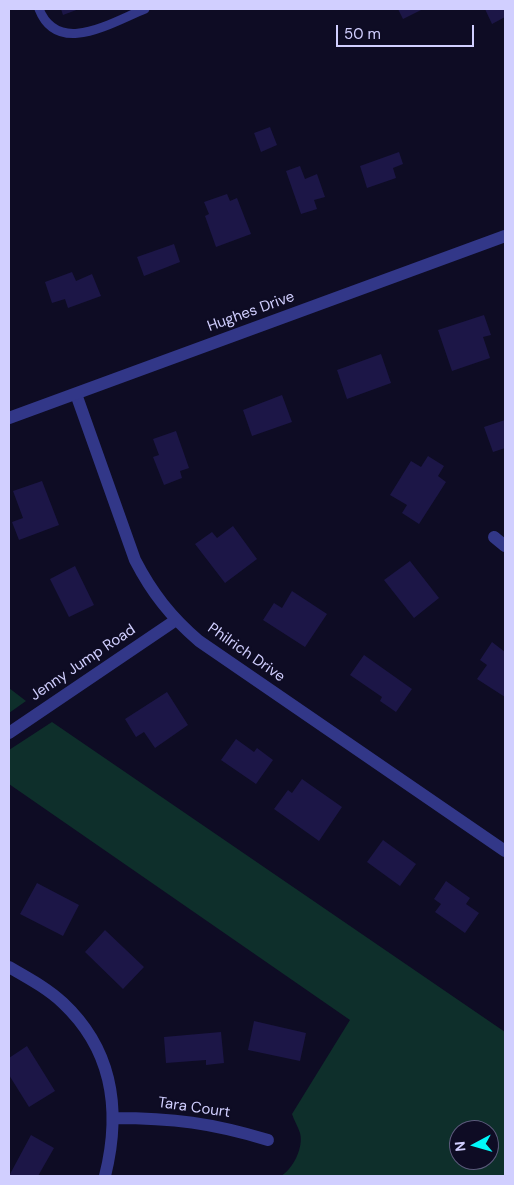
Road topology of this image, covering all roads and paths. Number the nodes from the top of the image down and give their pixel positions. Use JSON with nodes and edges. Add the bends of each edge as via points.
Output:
{"nodes":[{"id":1,"x":39,"y":9,"type":"edge"},
{"id":2,"x":145,"y":9,"type":"edge"},
{"id":3,"x":505,"y":236,"type":"edge"},
{"id":4,"x":76,"y":394,"type":"junction"},
{"id":5,"x":9,"y":418,"type":"edge"},
{"id":6,"x":494,"y":537,"type":"dead end"},
{"id":7,"x":505,"y":546,"type":"edge"},
{"id":8,"x":176,"y":620,"type":"junction"},
{"id":9,"x":9,"y":733,"type":"edge"},
{"id":10,"x":505,"y":851,"type":"edge"},
{"id":11,"x":9,"y":967,"type":"edge"},
{"id":12,"x":114,"y":1118,"type":"junction"},
{"id":13,"x":268,"y":1140,"type":"dead end"},
{"id":14,"x":105,"y":1176,"type":"edge"}],
"edges":[{"from":1,"to":2,"type":"lane","via":[[43,19],[54,30],[82,34]]},
{"from":3,"to":4,"type":"street","name":"Hughes Drive"},
{"from":4,"to":5,"type":"street","name":"Hughes Drive"},
{"from":4,"to":8,"type":"street","name":"Philrich Drive","via":[[135,560],[148,584]]},
{"from":6,"to":7,"type":"street"},
{"from":8,"to":9,"type":"street","name":"Jenny Jump Road"},
{"from":8,"to":10,"type":"street","name":"Philrich Drive","via":[[200,641]]},
{"from":11,"to":12,"type":"street","via":[[43,987],[80,1022],[96,1046],[106,1070]]},
{"from":12,"to":13,"type":"street","name":"Tara Court","via":[[202,1122]]},
{"from":12,"to":14,"type":"street"}]}
